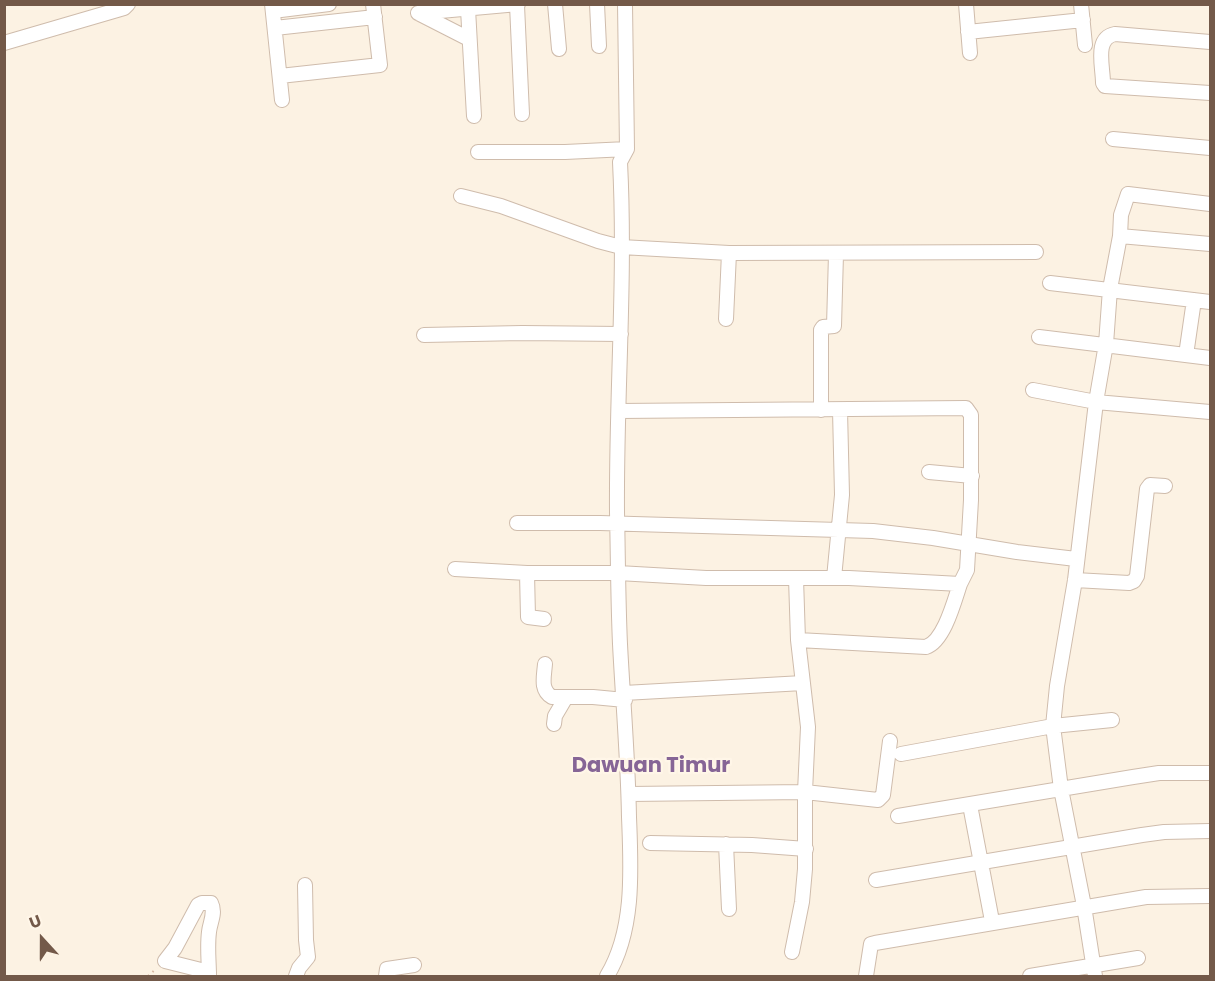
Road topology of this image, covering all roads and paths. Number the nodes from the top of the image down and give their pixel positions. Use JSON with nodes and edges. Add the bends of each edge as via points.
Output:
{"nodes":[{"id":1,"x":128,"y":4,"type":"edge"},
{"id":2,"x":329,"y":4,"type":"edge"},
{"id":3,"x":555,"y":4,"type":"edge"},
{"id":4,"x":597,"y":4,"type":"edge"},
{"id":5,"x":625,"y":4,"type":"edge"},
{"id":6,"x":966,"y":4,"type":"edge"},
{"id":7,"x":1081,"y":4,"type":"edge"},
{"id":8,"x":517,"y":5,"type":"edge"},
{"id":9,"x":272,"y":8,"type":"edge"},
{"id":10,"x":468,"y":9,"type":"junction"},
{"id":11,"x":374,"y":11,"type":"edge"},
{"id":12,"x":1083,"y":20,"type":"junction"},
{"id":13,"x":274,"y":28,"type":"junction"},
{"id":14,"x":968,"y":32,"type":"junction"},
{"id":15,"x":469,"y":39,"type":"junction"},
{"id":16,"x":1210,"y":42,"type":"edge"},
{"id":17,"x":4,"y":43,"type":"edge"},
{"id":18,"x":1085,"y":45,"type":"dead end"},
{"id":19,"x":599,"y":46,"type":"dead end"},
{"id":20,"x":559,"y":49,"type":"dead end"},
{"id":21,"x":970,"y":53,"type":"dead end"},
{"id":22,"x":280,"y":76,"type":"junction"},
{"id":23,"x":1210,"y":93,"type":"edge"},
{"id":24,"x":282,"y":100,"type":"dead end"},
{"id":25,"x":522,"y":114,"type":"dead end"},
{"id":26,"x":474,"y":116,"type":"dead end"},
{"id":27,"x":1113,"y":139,"type":"dead end"},
{"id":28,"x":1210,"y":148,"type":"edge"},
{"id":29,"x":627,"y":149,"type":"junction"},
{"id":30,"x":478,"y":152,"type":"dead end"},
{"id":31,"x":461,"y":196,"type":"dead end"},
{"id":32,"x":1210,"y":204,"type":"edge"},
{"id":33,"x":1120,"y":236,"type":"junction"},
{"id":34,"x":1210,"y":244,"type":"edge"},
{"id":35,"x":621,"y":247,"type":"junction"},
{"id":36,"x":1036,"y":252,"type":"dead end"},
{"id":37,"x":729,"y":253,"type":"junction"},
{"id":38,"x":836,"y":254,"type":"junction"},
{"id":39,"x":1050,"y":283,"type":"dead end"},
{"id":40,"x":1110,"y":289,"type":"junction"},
{"id":41,"x":1194,"y":300,"type":"junction"},
{"id":42,"x":1210,"y":302,"type":"edge"},
{"id":43,"x":726,"y":319,"type":"dead end"},
{"id":44,"x":621,"y":334,"type":"junction"},
{"id":45,"x":424,"y":335,"type":"dead end"},
{"id":46,"x":1039,"y":337,"type":"dead end"},
{"id":47,"x":1106,"y":344,"type":"junction"},
{"id":48,"x":1186,"y":354,"type":"junction"},
{"id":49,"x":1210,"y":358,"type":"edge"},
{"id":50,"x":1033,"y":390,"type":"dead end"},
{"id":51,"x":1096,"y":402,"type":"junction"},
{"id":52,"x":821,"y":410,"type":"junction"},
{"id":53,"x":840,"y":410,"type":"junction"},
{"id":54,"x":619,"y":411,"type":"junction"},
{"id":55,"x":1210,"y":412,"type":"edge"},
{"id":56,"x":929,"y":472,"type":"dead end"},
{"id":57,"x":972,"y":476,"type":"junction"},
{"id":58,"x":1165,"y":486,"type":"dead end"},
{"id":59,"x":517,"y":523,"type":"dead end"},
{"id":60,"x":617,"y":523,"type":"junction"},
{"id":61,"x":840,"y":530,"type":"junction"},
{"id":62,"x":968,"y":543,"type":"junction"},
{"id":63,"x":1076,"y":560,"type":"junction"},
{"id":64,"x":455,"y":568,"type":"dead end"},
{"id":65,"x":527,"y":573,"type":"junction"},
{"id":66,"x":618,"y":573,"type":"junction"},
{"id":67,"x":796,"y":578,"type":"junction"},
{"id":68,"x":834,"y":578,"type":"junction"},
{"id":69,"x":1075,"y":579,"type":"junction"},
{"id":70,"x":960,"y":584,"type":"junction"},
{"id":71,"x":544,"y":619,"type":"dead end"},
{"id":72,"x":798,"y":640,"type":"junction"},
{"id":73,"x":545,"y":664,"type":"dead end"},
{"id":74,"x":803,"y":683,"type":"junction"},
{"id":75,"x":624,"y":696,"type":"junction"},
{"id":76,"x":565,"y":699,"type":"junction"},
{"id":77,"x":1112,"y":720,"type":"dead end"},
{"id":78,"x":554,"y":724,"type":"dead end"},
{"id":79,"x":1053,"y":726,"type":"junction"},
{"id":80,"x":890,"y":741,"type":"dead end"},
{"id":81,"x":901,"y":754,"type":"dead end"},
{"id":82,"x":1210,"y":773,"type":"edge"},
{"id":83,"x":1061,"y":789,"type":"junction"},
{"id":84,"x":805,"y":792,"type":"junction"},
{"id":85,"x":629,"y":794,"type":"junction"},
{"id":86,"x":970,"y":805,"type":"junction"},
{"id":87,"x":898,"y":816,"type":"dead end"},
{"id":88,"x":1210,"y":831,"type":"edge"},
{"id":89,"x":650,"y":843,"type":"dead end"},
{"id":90,"x":726,"y":844,"type":"junction"},
{"id":91,"x":1072,"y":848,"type":"junction"},
{"id":92,"x":806,"y":849,"type":"junction"},
{"id":93,"x":981,"y":864,"type":"junction"},
{"id":94,"x":876,"y":880,"type":"dead end"},
{"id":95,"x":305,"y":885,"type":"dead end"},
{"id":96,"x":1210,"y":896,"type":"edge"},
{"id":97,"x":1084,"y":906,"type":"junction"},
{"id":98,"x":729,"y":909,"type":"dead end"},
{"id":99,"x":992,"y":921,"type":"junction"},
{"id":100,"x":792,"y":951,"type":"dead end"},
{"id":101,"x":1138,"y":958,"type":"dead end"},
{"id":102,"x":414,"y":965,"type":"dead end"},
{"id":103,"x":1094,"y":971,"type":"edge"},
{"id":104,"x":209,"y":974,"type":"edge"},
{"id":105,"x":296,"y":976,"type":"edge"},
{"id":106,"x":386,"y":976,"type":"edge"},
{"id":107,"x":607,"y":976,"type":"edge"},
{"id":108,"x":866,"y":976,"type":"edge"},
{"id":109,"x":1030,"y":976,"type":"edge"}],
"edges":[{"from":1,"to":17,"type":"street"},
{"from":2,"to":9,"type":"street"},
{"from":3,"to":20,"type":"street"},
{"from":4,"to":19,"type":"street"},
{"from":5,"to":29,"type":"street"},
{"from":6,"to":14,"type":"street"},
{"from":7,"to":12,"type":"street"},
{"from":8,"to":10,"type":"street"},
{"from":8,"to":25,"type":"street"},
{"from":9,"to":13,"type":"street"},
{"from":10,"to":15,"type":"street"},
{"from":10,"to":15,"type":"street","via":[[418,13]]},
{"from":11,"to":13,"type":"street"},
{"from":11,"to":22,"type":"street","via":[[380,65]]},
{"from":12,"to":14,"type":"street"},
{"from":12,"to":18,"type":"street"},
{"from":13,"to":22,"type":"street"},
{"from":14,"to":21,"type":"street"},
{"from":15,"to":26,"type":"street"},
{"from":16,"to":23,"type":"street","via":[[1114,33],[1103,39],[1102,48],[1105,86]]},
{"from":22,"to":24,"type":"street"},
{"from":27,"to":28,"type":"street"},
{"from":29,"to":30,"type":"street"},
{"from":29,"to":35,"type":"street","via":[[620,162]]},
{"from":31,"to":35,"type":"street"},
{"from":32,"to":33,"type":"street","via":[[1128,194]]},
{"from":33,"to":34,"type":"street"},
{"from":33,"to":40,"type":"street"},
{"from":35,"to":37,"type":"street"},
{"from":35,"to":44,"type":"street"},
{"from":36,"to":38,"type":"street"},
{"from":37,"to":38,"type":"street"},
{"from":37,"to":43,"type":"street"},
{"from":38,"to":52,"type":"street","via":[[834,326],[821,330]]},
{"from":39,"to":40,"type":"street"},
{"from":40,"to":41,"type":"street"},
{"from":40,"to":47,"type":"street"},
{"from":41,"to":42,"type":"street"},
{"from":41,"to":48,"type":"street"},
{"from":44,"to":45,"type":"street"},
{"from":44,"to":54,"type":"street"},
{"from":46,"to":47,"type":"street"},
{"from":47,"to":48,"type":"street"},
{"from":47,"to":51,"type":"street"},
{"from":48,"to":49,"type":"street"},
{"from":50,"to":51,"type":"street"},
{"from":51,"to":55,"type":"street"},
{"from":51,"to":63,"type":"street"},
{"from":52,"to":53,"type":"street"},
{"from":52,"to":54,"type":"street"},
{"from":53,"to":57,"type":"street","via":[[966,408],[971,415]]},
{"from":53,"to":61,"type":"street"},
{"from":54,"to":60,"type":"street"},
{"from":56,"to":57,"type":"street"},
{"from":57,"to":62,"type":"street"},
{"from":58,"to":69,"type":"street","via":[[1150,485],[1147,489],[1134,580],[1129,583]]},
{"from":59,"to":60,"type":"street"},
{"from":60,"to":61,"type":"street"},
{"from":60,"to":66,"type":"street"},
{"from":61,"to":62,"type":"street"},
{"from":61,"to":68,"type":"street"},
{"from":62,"to":63,"type":"street"},
{"from":62,"to":70,"type":"street","via":[[967,570]]},
{"from":63,"to":69,"type":"street"},
{"from":64,"to":65,"type":"street"},
{"from":65,"to":66,"type":"street"},
{"from":65,"to":71,"type":"street","via":[[528,617]]},
{"from":66,"to":67,"type":"street"},
{"from":66,"to":75,"type":"street"},
{"from":67,"to":68,"type":"street"},
{"from":67,"to":72,"type":"street"},
{"from":68,"to":70,"type":"street"},
{"from":69,"to":79,"type":"street"},
{"from":70,"to":72,"type":"street","via":[[940,637],[926,647]]},
{"from":72,"to":74,"type":"street"},
{"from":73,"to":76,"type":"street","via":[[546,694]]},
{"from":74,"to":75,"type":"street"},
{"from":74,"to":84,"type":"street","via":[[808,727]]},
{"from":75,"to":76,"type":"street"},
{"from":75,"to":85,"type":"street"},
{"from":76,"to":78,"type":"street"},
{"from":77,"to":79,"type":"street"},
{"from":79,"to":81,"type":"street"},
{"from":79,"to":83,"type":"street"},
{"from":80,"to":84,"type":"street","via":[[883,795],[879,800]]},
{"from":82,"to":83,"type":"street","via":[[1159,773]]},
{"from":83,"to":86,"type":"street"},
{"from":83,"to":91,"type":"street"},
{"from":84,"to":85,"type":"street"},
{"from":84,"to":92,"type":"street"},
{"from":85,"to":107,"type":"street","via":[[626,922]]},
{"from":86,"to":87,"type":"street"},
{"from":86,"to":93,"type":"street"},
{"from":88,"to":91,"type":"street","via":[[1164,832]]},
{"from":89,"to":90,"type":"street"},
{"from":90,"to":92,"type":"street"},
{"from":90,"to":98,"type":"street"},
{"from":91,"to":93,"type":"street"},
{"from":91,"to":97,"type":"street"},
{"from":92,"to":100,"type":"street","via":[[802,902]]},
{"from":93,"to":94,"type":"street"},
{"from":93,"to":99,"type":"street"},
{"from":95,"to":105,"type":"street","via":[[308,957]]},
{"from":96,"to":97,"type":"street","via":[[1146,897]]},
{"from":97,"to":99,"type":"street"},
{"from":97,"to":103,"type":"street"},
{"from":99,"to":108,"type":"street","via":[[871,944]]},
{"from":101,"to":103,"type":"street"},
{"from":102,"to":106,"type":"street","via":[[387,969]]},
{"from":103,"to":109,"type":"street"},
{"from":104,"to":104,"type":"street","via":[[213,909],[207,902],[198,905],[165,961]]}]}
